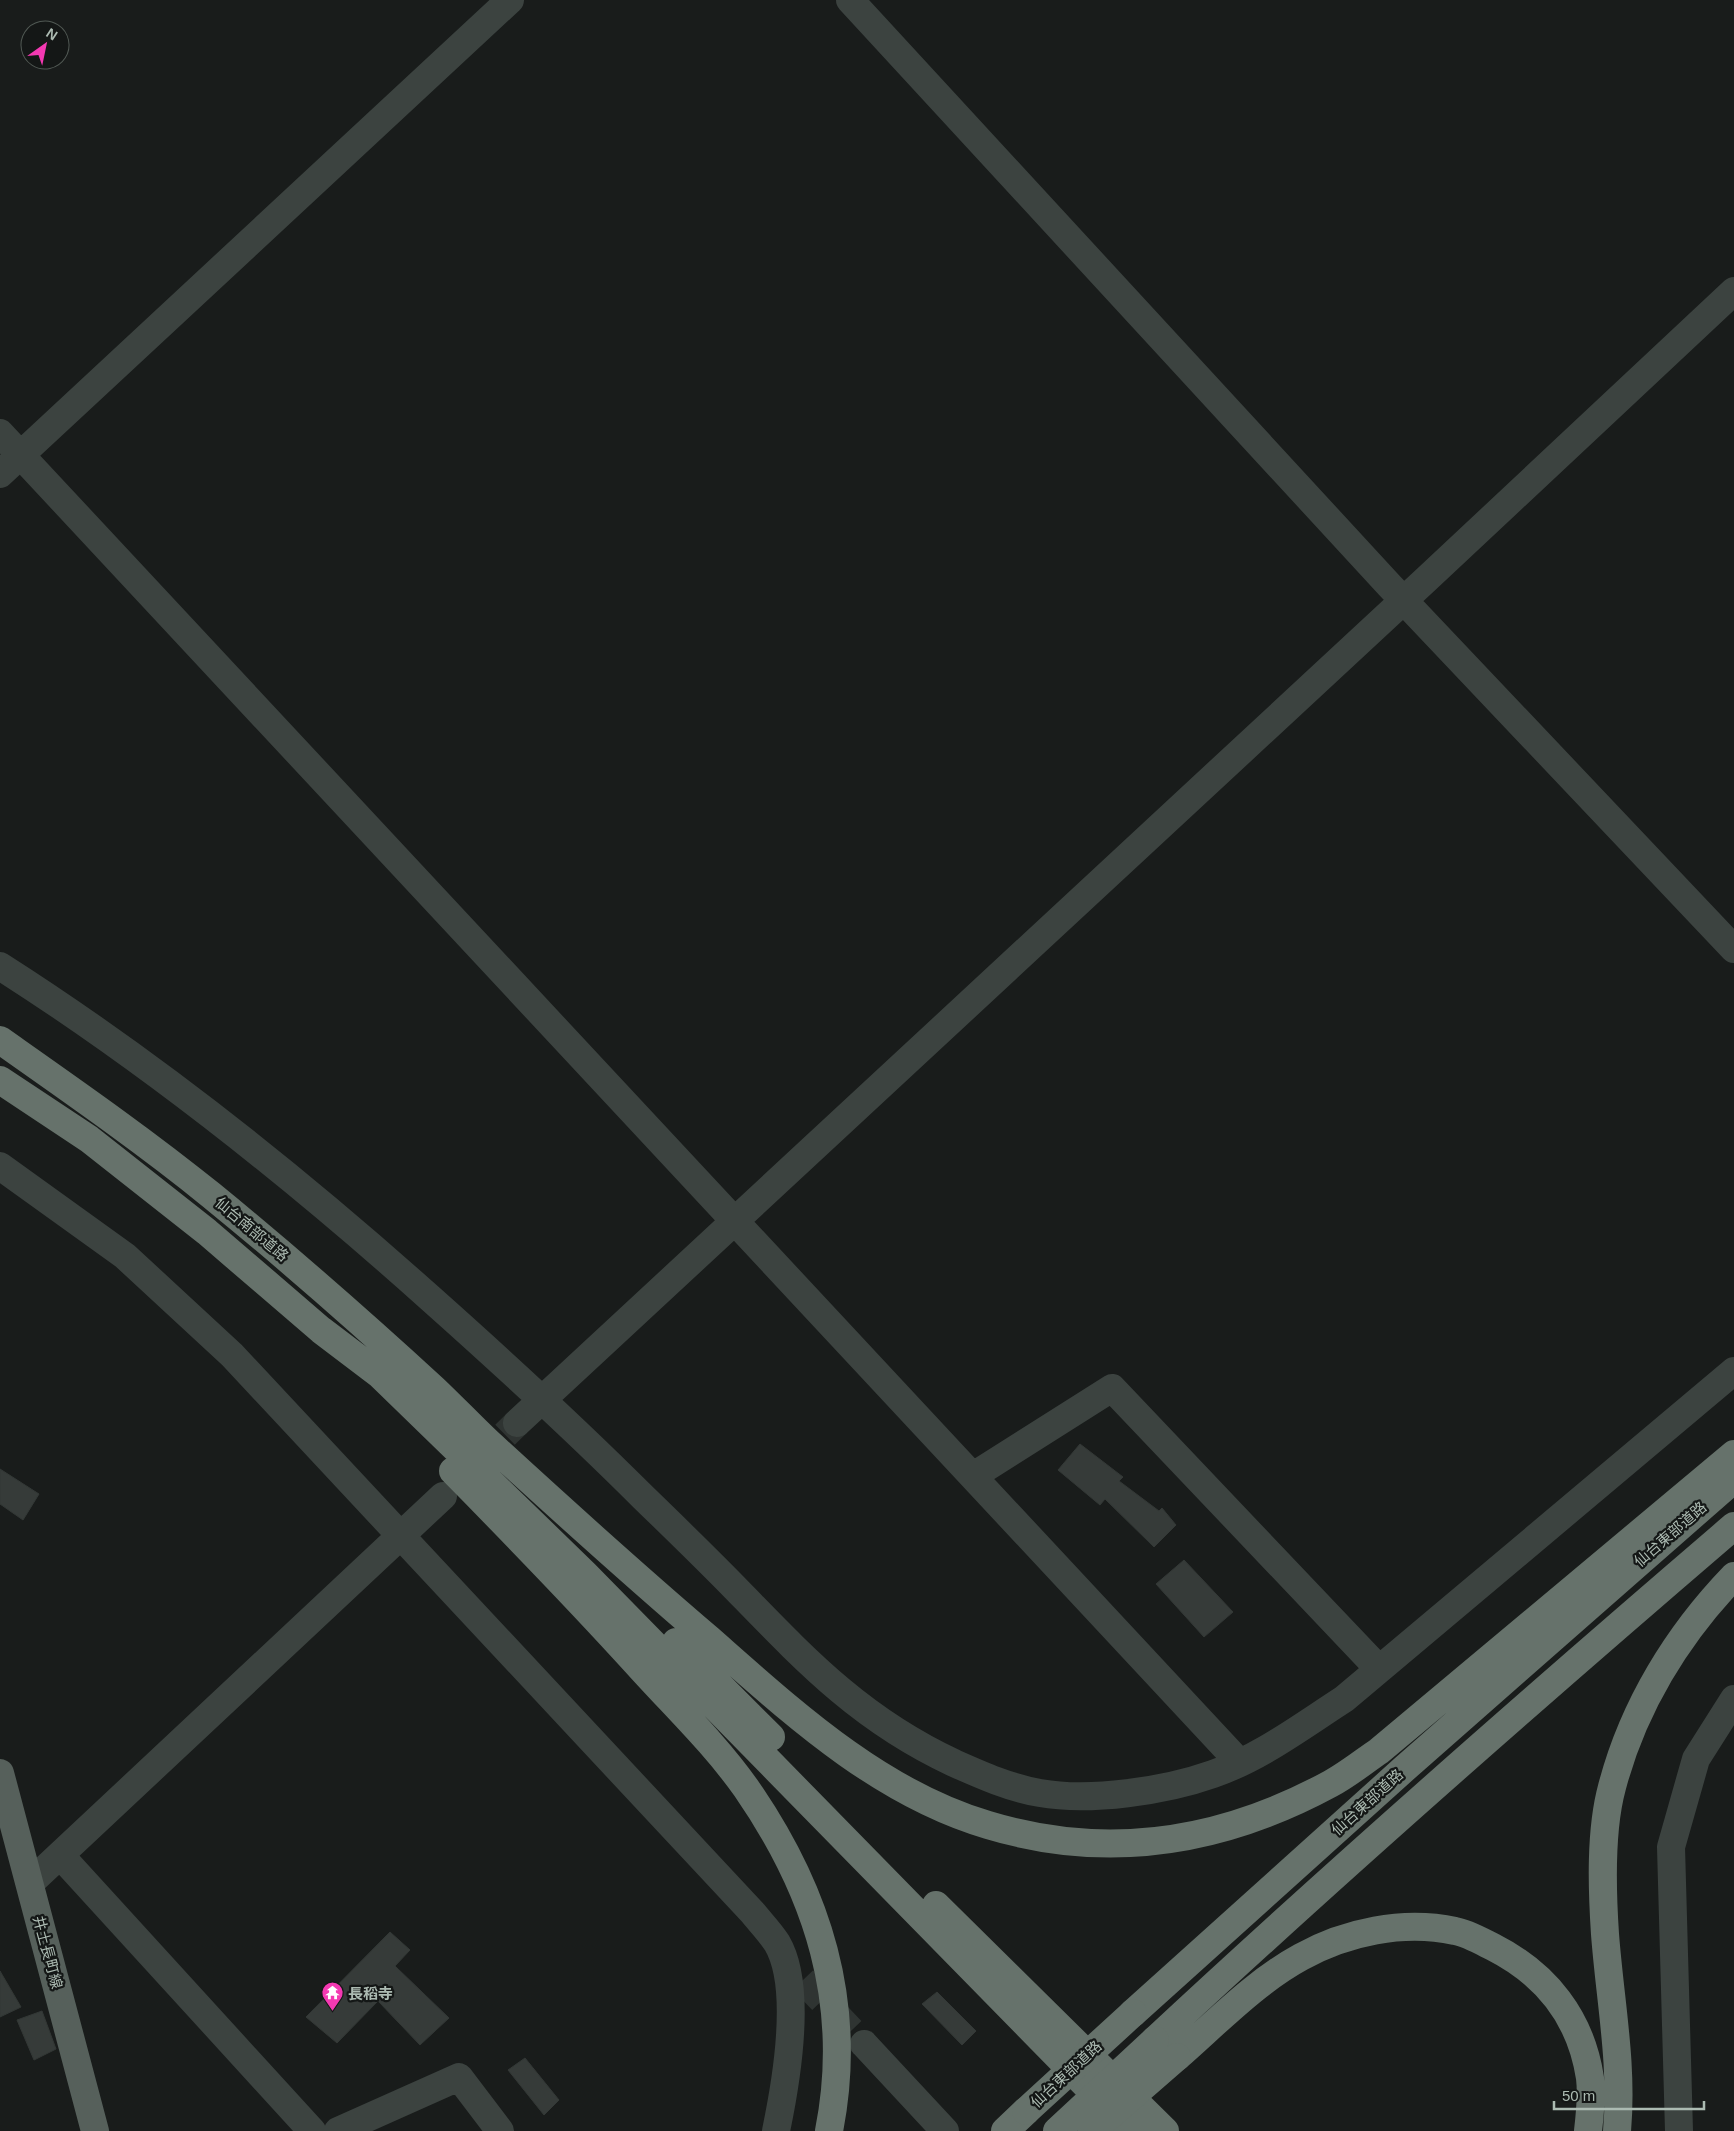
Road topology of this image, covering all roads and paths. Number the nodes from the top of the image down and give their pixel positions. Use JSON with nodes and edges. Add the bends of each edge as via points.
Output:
{"nodes":[{"id":1,"x":510,"y":0,"type":"edge"},
{"id":2,"x":850,"y":0,"type":"edge"},
{"id":3,"x":1734,"y":291,"type":"edge"},
{"id":4,"x":0,"y":433,"type":"edge"},
{"id":5,"x":21,"y":455,"type":"junction"},
{"id":6,"x":0,"y":474,"type":"edge"},
{"id":7,"x":1404,"y":601,"type":"junction"},
{"id":8,"x":1734,"y":949,"type":"edge"},
{"id":9,"x":0,"y":966,"type":"edge"},
{"id":10,"x":0,"y":1040,"type":"edge"},
{"id":11,"x":0,"y":1080,"type":"edge"},
{"id":12,"x":0,"y":1166,"type":"edge"},
{"id":13,"x":734,"y":1219,"type":"junction"},
{"id":14,"x":321,"y":1330,"type":"junction"},
{"id":15,"x":1734,"y":1371,"type":"edge"},
{"id":16,"x":542,"y":1400,"type":"junction"},
{"id":17,"x":517,"y":1423,"type":"tunnel mouth"},
{"id":18,"x":487,"y":1440,"type":"junction"},
{"id":19,"x":1734,"y":1454,"type":"edge"},
{"id":20,"x":974,"y":1476,"type":"junction"},
{"id":21,"x":1734,"y":1479,"type":"edge"},
{"id":22,"x":442,"y":1496,"type":"dead end"},
{"id":23,"x":1734,"y":1526,"type":"edge"},
{"id":24,"x":400,"y":1534,"type":"junction"},
{"id":25,"x":1734,"y":1576,"type":"edge"},
{"id":26,"x":1379,"y":1669,"type":"junction"},
{"id":27,"x":1734,"y":1700,"type":"edge"},
{"id":28,"x":1239,"y":1762,"type":"junction"},
{"id":29,"x":0,"y":1773,"type":"edge"},
{"id":30,"x":60,"y":1854,"type":"junction"},
{"id":31,"x":30,"y":1883,"type":"junction"},
{"id":32,"x":782,"y":1961,"type":"junction"},
{"id":33,"x":803,"y":1980,"type":"tunnel mouth"},
{"id":34,"x":864,"y":2044,"type":"tunnel mouth"},
{"id":35,"x":95,"y":2131,"type":"edge"},
{"id":36,"x":312,"y":2131,"type":"edge"},
{"id":37,"x":338,"y":2131,"type":"edge"},
{"id":38,"x":500,"y":2131,"type":"edge"},
{"id":39,"x":776,"y":2131,"type":"edge"},
{"id":40,"x":829,"y":2131,"type":"edge"},
{"id":41,"x":945,"y":2131,"type":"edge"},
{"id":42,"x":1004,"y":2131,"type":"edge"},
{"id":43,"x":1057,"y":2131,"type":"edge"},
{"id":44,"x":1092,"y":2131,"type":"edge"},
{"id":45,"x":1131,"y":2131,"type":"edge"},
{"id":46,"x":1165,"y":2131,"type":"edge"},
{"id":47,"x":1588,"y":2131,"type":"edge"},
{"id":48,"x":1617,"y":2131,"type":"edge"},
{"id":49,"x":1679,"y":2131,"type":"edge"}],
"edges":[{"from":1,"to":5,"type":"street"},
{"from":2,"to":7,"type":"street"},
{"from":3,"to":7,"type":"street"},
{"from":4,"to":5,"type":"street"},
{"from":5,"to":6,"type":"street"},
{"from":5,"to":13,"type":"street"},
{"from":7,"to":8,"type":"street"},
{"from":7,"to":13,"type":"street"},
{"from":9,"to":16,"type":"street","via":[[151,1070],[289,1177],[428,1296]]},
{"from":10,"to":18,"type":"highway","name":"仙台南部道路","via":[[106,1114],[216,1199],[328,1293]]},
{"from":11,"to":14,"type":"highway","name":"仙台南部道路","via":[[88,1139],[208,1232]]},
{"from":12,"to":24,"type":"street","via":[[132,1262],[232,1355]]},
{"from":13,"to":16,"type":"street"},
{"from":13,"to":20,"type":"street"},
{"from":14,"to":40,"type":"highway","via":[[370,1386],[572,1592],[713,1747],[746,1788],[806,1893],[823,1941],[837,2029],[837,2071]]},
{"from":14,"to":45,"type":"highway","via":[[379,1374],[585,1574]]},
{"from":15,"to":26,"type":"street"},
{"from":16,"to":17,"type":"street"},
{"from":16,"to":28,"type":"street","via":[[836,1688],[885,1726],[928,1751],[987,1778],[1041,1793],[1092,1796],[1144,1791],[1214,1774]]},
{"from":18,"to":19,"type":"highway","via":[[799,1718],[869,1767],[952,1813],[1032,1837],[1078,1844],[1165,1841],[1245,1823],[1334,1782],[1379,1751]]},
{"from":18,"to":46,"type":"highway","via":[[565,1529],[897,1866]]},
{"from":20,"to":26,"type":"street","via":[[1112,1388]]},
{"from":20,"to":28,"type":"street"},
{"from":21,"to":42,"type":"highway","name":"仙台東部道路","bridge":true,"via":[[1398,1775]]},
{"from":22,"to":24,"type":"street"},
{"from":23,"to":43,"type":"highway","bridge":true,"via":[[1257,1945]]},
{"from":24,"to":30,"type":"street"},
{"from":24,"to":32,"type":"street","via":[[753,1913],[777,1944]]},
{"from":25,"to":48,"type":"highway","via":[[1697,1617],[1667,1658],[1641,1708],[1611,1787],[1604,1878],[1605,1934],[1617,2033],[1620,2096]]},
{"from":26,"to":28,"type":"street","via":[[1344,1699]]},
{"from":27,"to":49,"type":"street","via":[[1696,1759],[1671,1846]]},
{"from":29,"to":31,"type":"main road","name":"井土長町線"},
{"from":30,"to":31,"type":"street"},
{"from":30,"to":36,"type":"street"},
{"from":31,"to":35,"type":"main road","name":"井土長町線"},
{"from":32,"to":33,"type":"street"},
{"from":32,"to":39,"type":"street","via":[[789,1983],[790,2020],[786,2082]]},
{"from":34,"to":41,"type":"street"},
{"from":37,"to":38,"type":"street","via":[[459,2077]]},
{"from":44,"to":47,"type":"highway","bridge":true,"via":[[1272,1975],[1301,1957],[1362,1934],[1418,1927],[1456,1931],[1513,1958],[1555,1995],[1574,2024],[1590,2078]]}]}
